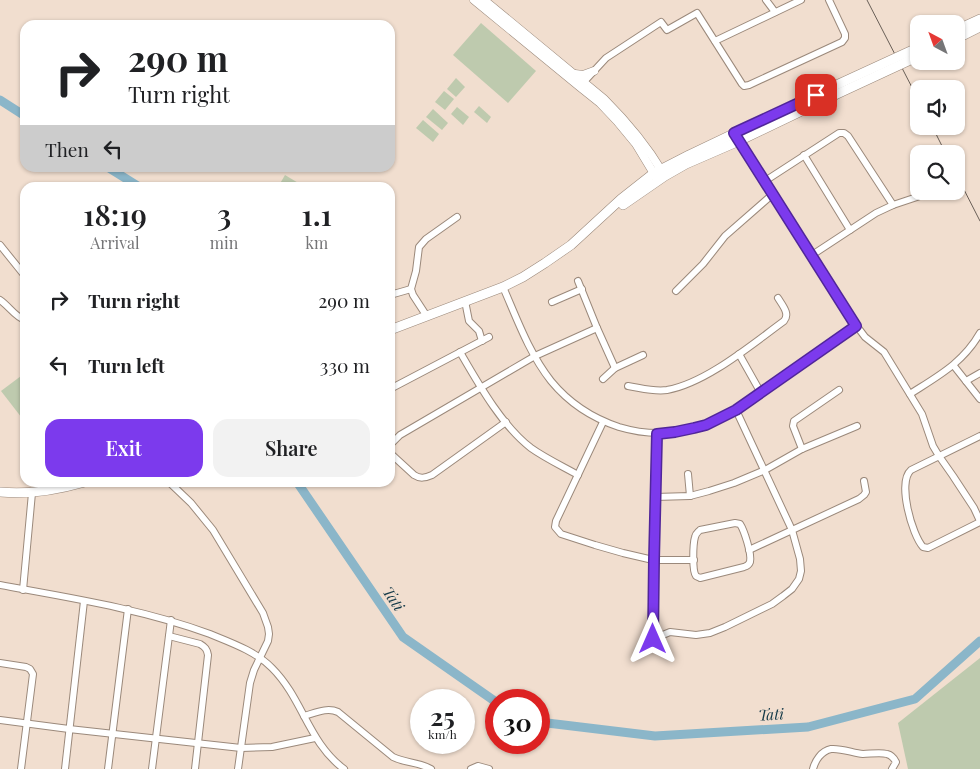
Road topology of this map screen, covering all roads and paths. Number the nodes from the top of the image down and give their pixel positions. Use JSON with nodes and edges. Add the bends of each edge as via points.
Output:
{"nodes":[{"id":1,"x":474,"y":0,"type":"edge"},
{"id":2,"x":766,"y":0,"type":"edge"},
{"id":3,"x":801,"y":0,"type":"edge"},
{"id":4,"x":829,"y":0,"type":"edge"},
{"id":5,"x":485,"y":1,"type":"edge"},
{"id":6,"x":775,"y":12,"type":"junction"},
{"id":7,"x":980,"y":19,"type":"edge"},
{"id":8,"x":980,"y":27,"type":"edge"},
{"id":9,"x":965,"y":29,"type":"edge"},
{"id":10,"x":965,"y":31,"type":"edge"},
{"id":11,"x":715,"y":41,"type":"junction"},
{"id":12,"x":910,"y":53,"type":"edge"},
{"id":13,"x":910,"y":60,"type":"edge"},
{"id":14,"x":594,"y":71,"type":"junction"},
{"id":15,"x":573,"y":73,"type":"junction"},
{"id":16,"x":582,"y":85,"type":"junction"},
{"id":17,"x":594,"y":91,"type":"junction"},
{"id":18,"x":834,"y":91,"type":"junction"},
{"id":19,"x":734,"y":133,"type":"junction"},
{"id":20,"x":739,"y":141,"type":"junction"},
{"id":21,"x":804,"y":155,"type":"junction"},
{"id":22,"x":660,"y":175,"type":"junction"},
{"id":23,"x":765,"y":181,"type":"junction"},
{"id":24,"x":773,"y":194,"type":"junction"},
{"id":25,"x":910,"y":199,"type":"edge"},
{"id":26,"x":893,"y":205,"type":"junction"},
{"id":27,"x":457,"y":217,"type":"dead end"},
{"id":28,"x":850,"y":230,"type":"junction"},
{"id":29,"x":0,"y":245,"type":"edge"},
{"id":30,"x":812,"y":255,"type":"junction"},
{"id":31,"x":20,"y":270,"type":"edge"},
{"id":32,"x":578,"y":280,"type":"dead end"},
{"id":33,"x":503,"y":287,"type":"junction"},
{"id":34,"x":411,"y":289,"type":"junction"},
{"id":35,"x":582,"y":289,"type":"junction"},
{"id":36,"x":676,"y":290,"type":"dead end"},
{"id":37,"x":395,"y":294,"type":"edge"},
{"id":38,"x":778,"y":298,"type":"dead end"},
{"id":39,"x":0,"y":300,"type":"edge"},
{"id":40,"x":466,"y":301,"type":"junction"},
{"id":41,"x":552,"y":302,"type":"dead end"},
{"id":42,"x":426,"y":315,"type":"junction"},
{"id":43,"x":20,"y":319,"type":"edge"},
{"id":44,"x":856,"y":326,"type":"junction"},
{"id":45,"x":395,"y":328,"type":"edge"},
{"id":46,"x":597,"y":328,"type":"junction"},
{"id":47,"x":980,"y":333,"type":"edge"},
{"id":48,"x":490,"y":337,"type":"dead end"},
{"id":49,"x":482,"y":341,"type":"junction"},
{"id":50,"x":460,"y":352,"type":"junction"},
{"id":51,"x":739,"y":354,"type":"junction"},
{"id":52,"x":643,"y":355,"type":"dead end"},
{"id":53,"x":535,"y":356,"type":"junction"},
{"id":54,"x":954,"y":366,"type":"junction"},
{"id":55,"x":615,"y":368,"type":"junction"},
{"id":56,"x":980,"y":373,"type":"edge"},
{"id":57,"x":603,"y":379,"type":"dead end"},
{"id":58,"x":966,"y":381,"type":"junction"},
{"id":59,"x":395,"y":386,"type":"edge"},
{"id":60,"x":628,"y":386,"type":"dead end"},
{"id":61,"x":481,"y":388,"type":"junction"},
{"id":62,"x":839,"y":390,"type":"dead end"},
{"id":63,"x":761,"y":393,"type":"junction"},
{"id":64,"x":910,"y":394,"type":"junction"},
{"id":65,"x":980,"y":399,"type":"edge"},
{"id":66,"x":736,"y":410,"type":"junction"},
{"id":67,"x":506,"y":422,"type":"junction"},
{"id":68,"x":603,"y":422,"type":"junction"},
{"id":69,"x":857,"y":426,"type":"dead end"},
{"id":70,"x":657,"y":434,"type":"junction"},
{"id":71,"x":980,"y":436,"type":"edge"},
{"id":72,"x":395,"y":440,"type":"edge"},
{"id":73,"x":802,"y":449,"type":"junction"},
{"id":74,"x":938,"y":456,"type":"junction"},
{"id":75,"x":395,"y":457,"type":"edge"},
{"id":76,"x":765,"y":470,"type":"junction"},
{"id":77,"x":578,"y":474,"type":"junction"},
{"id":78,"x":688,"y":474,"type":"dead end"},
{"id":79,"x":864,"y":481,"type":"dead end"},
{"id":80,"x":69,"y":487,"type":"edge"},
{"id":81,"x":174,"y":487,"type":"edge"},
{"id":82,"x":0,"y":492,"type":"edge"},
{"id":83,"x":32,"y":493,"type":"junction"},
{"id":84,"x":690,"y":496,"type":"junction"},
{"id":85,"x":656,"y":497,"type":"junction"},
{"id":86,"x":980,"y":522,"type":"edge"},
{"id":87,"x":792,"y":530,"type":"junction"},
{"id":88,"x":749,"y":550,"type":"junction"},
{"id":89,"x":654,"y":560,"type":"junction"},
{"id":90,"x":694,"y":560,"type":"junction"},
{"id":91,"x":0,"y":586,"type":"edge"},
{"id":92,"x":23,"y":590,"type":"junction"},
{"id":93,"x":84,"y":601,"type":"junction"},
{"id":94,"x":128,"y":609,"type":"junction"},
{"id":95,"x":171,"y":620,"type":"junction"},
{"id":96,"x":169,"y":636,"type":"junction"},
{"id":97,"x":260,"y":658,"type":"junction"},
{"id":98,"x":0,"y":663,"type":"edge"},
{"id":99,"x":304,"y":716,"type":"junction"},
{"id":100,"x":0,"y":720,"type":"edge"},
{"id":101,"x":26,"y":723,"type":"junction"},
{"id":102,"x":69,"y":729,"type":"junction"},
{"id":103,"x":112,"y":733,"type":"junction"},
{"id":104,"x":315,"y":738,"type":"junction"},
{"id":105,"x":156,"y":739,"type":"junction"},
{"id":106,"x":198,"y":743,"type":"junction"},
{"id":107,"x":241,"y":748,"type":"junction"},
{"id":108,"x":336,"y":763,"type":"junction"},
{"id":109,"x":21,"y":769,"type":"edge"},
{"id":110,"x":65,"y":769,"type":"edge"},
{"id":111,"x":108,"y":769,"type":"edge"},
{"id":112,"x":152,"y":769,"type":"edge"},
{"id":113,"x":195,"y":769,"type":"edge"},
{"id":114,"x":238,"y":769,"type":"edge"},
{"id":115,"x":330,"y":769,"type":"edge"},
{"id":116,"x":344,"y":769,"type":"edge"},
{"id":117,"x":431,"y":769,"type":"edge"},
{"id":118,"x":471,"y":769,"type":"edge"},
{"id":119,"x":489,"y":769,"type":"edge"},
{"id":120,"x":814,"y":769,"type":"edge"},
{"id":121,"x":892,"y":769,"type":"edge"}],
"edges":[{"from":1,"to":16,"type":"main road"},
{"from":2,"to":6,"type":"street"},
{"from":3,"to":6,"type":"street"},
{"from":4,"to":11,"type":"street","via":[[845,34],[842,42],[749,85],[742,84]]},
{"from":5,"to":15,"type":"main road"},
{"from":6,"to":11,"type":"street"},
{"from":7,"to":9,"type":"highway"},
{"from":8,"to":10,"type":"highway"},
{"from":11,"to":14,"type":"street","via":[[696,13],[667,30],[661,22],[606,58]]},
{"from":12,"to":18,"type":"highway","bridge":true},
{"from":13,"to":18,"type":"highway","bridge":true},
{"from":14,"to":15,"type":"main road","via":[[582,75]]},
{"from":14,"to":16,"type":"street"},
{"from":14,"to":17,"type":"main road","via":[[591,82]]},
{"from":15,"to":16,"type":"main road"},
{"from":16,"to":17,"type":"main road"},
{"from":16,"to":22,"type":"main road","via":[[617,121]]},
{"from":17,"to":22,"type":"main road","via":[[641,140]]},
{"from":18,"to":19,"type":"highway"},
{"from":18,"to":20,"type":"highway"},
{"from":19,"to":20,"type":"street"},
{"from":19,"to":22,"type":"highway"},
{"from":20,"to":22,"type":"highway"},
{"from":20,"to":23,"type":"street"},
{"from":21,"to":23,"type":"street"},
{"from":21,"to":26,"type":"street","via":[[844,133]]},
{"from":21,"to":28,"type":"street"},
{"from":22,"to":33,"type":"highway","via":[[621,199],[571,245],[546,263]]},
{"from":23,"to":24,"type":"street"},
{"from":24,"to":30,"type":"street"},
{"from":24,"to":36,"type":"street","via":[[725,236],[703,264]]},
{"from":25,"to":26,"type":"street"},
{"from":26,"to":28,"type":"street"},
{"from":27,"to":34,"type":"street","via":[[421,244]]},
{"from":28,"to":30,"type":"street"},
{"from":29,"to":31,"type":"street"},
{"from":30,"to":44,"type":"street"},
{"from":32,"to":35,"type":"street"},
{"from":33,"to":40,"type":"highway"},
{"from":33,"to":53,"type":"street"},
{"from":34,"to":37,"type":"street"},
{"from":34,"to":42,"type":"street"},
{"from":35,"to":41,"type":"street"},
{"from":35,"to":46,"type":"street"},
{"from":38,"to":51,"type":"street","via":[[787,318]]},
{"from":39,"to":43,"type":"street"},
{"from":40,"to":42,"type":"highway"},
{"from":40,"to":49,"type":"street","via":[[469,321]]},
{"from":42,"to":45,"type":"highway"},
{"from":44,"to":63,"type":"street"},
{"from":44,"to":64,"type":"street","via":[[884,352]]},
{"from":46,"to":53,"type":"street"},
{"from":46,"to":55,"type":"street"},
{"from":47,"to":54,"type":"street"},
{"from":48,"to":49,"type":"street"},
{"from":49,"to":50,"type":"street"},
{"from":50,"to":59,"type":"street"},
{"from":50,"to":61,"type":"street"},
{"from":51,"to":60,"type":"street","via":[[680,387],[656,390]]},
{"from":51,"to":63,"type":"street"},
{"from":52,"to":55,"type":"street"},
{"from":53,"to":61,"type":"street"},
{"from":53,"to":68,"type":"street","via":[[568,398]]},
{"from":54,"to":58,"type":"street"},
{"from":54,"to":64,"type":"street"},
{"from":55,"to":57,"type":"street"},
{"from":56,"to":58,"type":"street"},
{"from":58,"to":65,"type":"street"},
{"from":61,"to":67,"type":"street"},
{"from":61,"to":72,"type":"street"},
{"from":62,"to":73,"type":"street","via":[[794,421]]},
{"from":63,"to":66,"type":"street"},
{"from":64,"to":74,"type":"street","via":[[922,414]]},
{"from":66,"to":70,"type":"street","via":[[706,425]]},
{"from":66,"to":76,"type":"street"},
{"from":67,"to":75,"type":"street","via":[[426,477],[414,475]]},
{"from":67,"to":77,"type":"street","via":[[532,448]]},
{"from":68,"to":70,"type":"street"},
{"from":68,"to":77,"type":"street"},
{"from":69,"to":73,"type":"street"},
{"from":70,"to":85,"type":"street"},
{"from":71,"to":74,"type":"street"},
{"from":73,"to":76,"type":"street"},
{"from":74,"to":86,"type":"street","via":[[954,476]]},
{"from":74,"to":86,"type":"street","via":[[906,475],[908,512],[919,543],[928,548]]},
{"from":76,"to":84,"type":"street"},
{"from":76,"to":87,"type":"street"},
{"from":77,"to":89,"type":"street","via":[[556,521],[558,531],[595,546]]},
{"from":78,"to":84,"type":"street"},
{"from":79,"to":87,"type":"street","via":[[864,495]]},
{"from":80,"to":83,"type":"highway"},
{"from":81,"to":97,"type":"street","via":[[209,525],[263,613],[269,634]]},
{"from":82,"to":83,"type":"highway"},
{"from":83,"to":92,"type":"street"},
{"from":84,"to":85,"type":"street"},
{"from":85,"to":89,"type":"street"},
{"from":87,"to":88,"type":"street"},
{"from":87,"to":89,"type":"street","via":[[801,571],[792,589],[772,604],[726,627],[702,634],[670,632],[653,639]]},
{"from":88,"to":90,"type":"street","via":[[748,565],[700,578],[695,573]]},
{"from":88,"to":90,"type":"street","via":[[742,527],[735,522],[700,530],[695,538]]},
{"from":89,"to":90,"type":"street"},
{"from":91,"to":92,"type":"street"},
{"from":92,"to":93,"type":"street"},
{"from":93,"to":94,"type":"street"},
{"from":93,"to":102,"type":"street"},
{"from":94,"to":95,"type":"street"},
{"from":94,"to":103,"type":"street"},
{"from":95,"to":96,"type":"street"},
{"from":95,"to":97,"type":"street","via":[[241,646]]},
{"from":96,"to":105,"type":"street"},
{"from":96,"to":106,"type":"street","via":[[200,644],[207,651]]},
{"from":97,"to":99,"type":"street","via":[[288,687]]},
{"from":97,"to":107,"type":"street","via":[[249,690]]},
{"from":98,"to":101,"type":"street","via":[[26,667],[32,672]]},
{"from":99,"to":104,"type":"street"},
{"from":99,"to":117,"type":"street","via":[[334,710],[393,757]]},
{"from":100,"to":101,"type":"street"},
{"from":101,"to":102,"type":"street"},
{"from":101,"to":109,"type":"street"},
{"from":102,"to":103,"type":"street"},
{"from":102,"to":110,"type":"street"},
{"from":103,"to":105,"type":"street"},
{"from":103,"to":111,"type":"street"},
{"from":104,"to":107,"type":"street"},
{"from":104,"to":108,"type":"street"},
{"from":105,"to":106,"type":"street"},
{"from":105,"to":112,"type":"street"},
{"from":106,"to":107,"type":"street"},
{"from":106,"to":113,"type":"street"},
{"from":107,"to":114,"type":"street"},
{"from":108,"to":115,"type":"street"},
{"from":108,"to":116,"type":"street"},
{"from":118,"to":119,"type":"street","via":[[478,766]]},
{"from":120,"to":121,"type":"street","via":[[818,758],[831,749],[886,754],[896,762]]}]}
